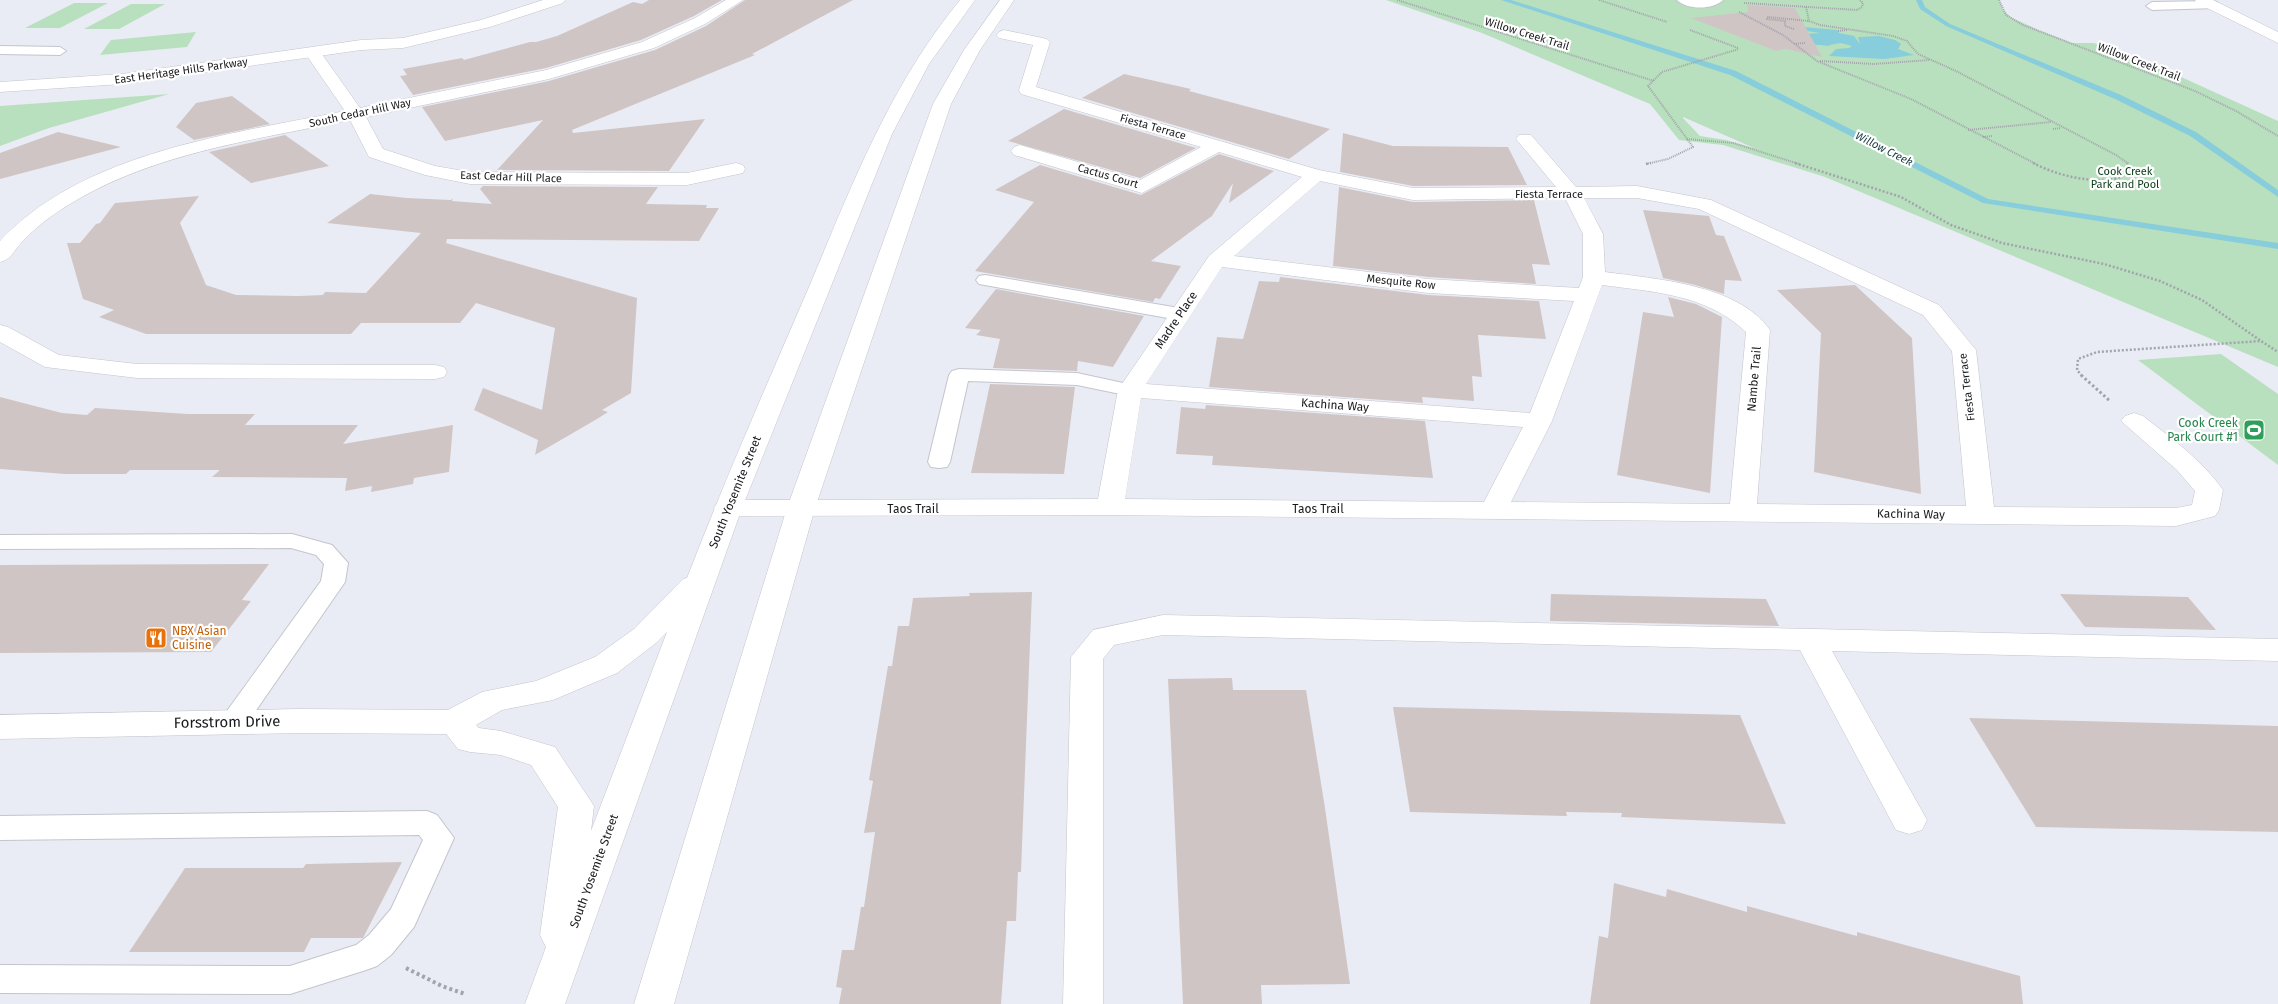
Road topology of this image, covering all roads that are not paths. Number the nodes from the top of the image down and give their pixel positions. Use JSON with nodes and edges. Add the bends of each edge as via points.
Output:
{"nodes":[{"id":1,"x":558,"y":0,"type":"edge"},
{"id":2,"x":736,"y":0,"type":"edge"},
{"id":3,"x":968,"y":0,"type":"edge"},
{"id":4,"x":1007,"y":0,"type":"edge"},
{"id":5,"x":1683,"y":0,"type":"edge"},
{"id":6,"x":1717,"y":0,"type":"edge"},
{"id":7,"x":2207,"y":2,"type":"edge"},
{"id":8,"x":526,"y":5,"type":"edge"},
{"id":9,"x":2152,"y":6,"type":"dead end"},
{"id":10,"x":459,"y":17,"type":"junction"},
{"id":11,"x":485,"y":24,"type":"junction"},
{"id":12,"x":1004,"y":35,"type":"dead end"},
{"id":13,"x":2278,"y":38,"type":"edge"},
{"id":14,"x":362,"y":45,"type":"junction"},
{"id":15,"x":0,"y":50,"type":"edge"},
{"id":16,"x":60,"y":51,"type":"dead end"},
{"id":17,"x":313,"y":53,"type":"junction"},
{"id":18,"x":0,"y":87,"type":"edge"},
{"id":19,"x":356,"y":114,"type":"junction"},
{"id":20,"x":1525,"y":139,"type":"dead end"},
{"id":21,"x":1217,"y":146,"type":"junction"},
{"id":22,"x":1020,"y":151,"type":"dead end"},
{"id":23,"x":736,"y":169,"type":"dead end"},
{"id":24,"x":1316,"y":175,"type":"junction"},
{"id":25,"x":1572,"y":194,"type":"junction"},
{"id":26,"x":0,"y":256,"type":"edge"},
{"id":27,"x":1216,"y":260,"type":"junction"},
{"id":28,"x":985,"y":280,"type":"dead end"},
{"id":29,"x":1591,"y":286,"type":"junction"},
{"id":30,"x":1179,"y":314,"type":"junction"},
{"id":31,"x":0,"y":332,"type":"edge"},
{"id":32,"x":435,"y":372,"type":"dead end"},
{"id":33,"x":1130,"y":390,"type":"junction"},
{"id":34,"x":1539,"y":421,"type":"junction"},
{"id":35,"x":2134,"y":421,"type":"road end"},
{"id":36,"x":939,"y":462,"type":"dead end"},
{"id":37,"x":1110,"y":507,"type":"junction"},
{"id":38,"x":728,"y":508,"type":"junction"},
{"id":39,"x":801,"y":508,"type":"junction"},
{"id":40,"x":1493,"y":510,"type":"junction"},
{"id":41,"x":1743,"y":513,"type":"junction"},
{"id":42,"x":1980,"y":515,"type":"junction"},
{"id":43,"x":0,"y":542,"type":"edge"},
{"id":44,"x":701,"y":578,"type":"junction"},
{"id":45,"x":1810,"y":639,"type":"junction"},
{"id":46,"x":2278,"y":650,"type":"edge"},
{"id":47,"x":233,"y":722,"type":"junction"},
{"id":48,"x":454,"y":722,"type":"junction"},
{"id":49,"x":0,"y":727,"type":"edge"},
{"id":50,"x":1909,"y":820,"type":"dead end"},
{"id":51,"x":0,"y":828,"type":"edge"},
{"id":52,"x":0,"y":979,"type":"edge"},
{"id":53,"x":549,"y":994,"type":"edge"},
{"id":54,"x":654,"y":1004,"type":"edge"},
{"id":55,"x":1083,"y":1004,"type":"edge"}],
"edges":[{"from":1,"to":8,"type":"street","name":"East Heritage Hills Parkway"},
{"from":2,"to":19,"type":"street","name":"South Cedar Hill Way","via":[[648,45],[549,74]]},
{"from":3,"to":38,"type":"street","name":"South Yosemite Street","via":[[943,29],[912,77],[883,134]]},
{"from":4,"to":39,"type":"street","via":[[966,58],[942,104]]},
{"from":5,"to":6,"type":"lane","via":[[1701,4]]},
{"from":7,"to":9,"type":"lane"},
{"from":7,"to":13,"type":"street"},
{"from":8,"to":10,"type":"street","name":"East Heritage Hills Parkway","via":[[508,5]]},
{"from":8,"to":11,"type":"street","name":"East Heritage Hills Parkway"},
{"from":10,"to":11,"type":"street"},
{"from":10,"to":14,"type":"street","name":"East Heritage Hills Parkway","via":[[383,34]]},
{"from":11,"to":14,"type":"street","name":"East Heritage Hills Parkway","via":[[403,43]]},
{"from":12,"to":21,"type":"street","name":"Fiesta Terrace","via":[[1042,42],[1027,90]]},
{"from":14,"to":17,"type":"street","name":"East Heritage Hills Parkway"},
{"from":15,"to":16,"type":"lane"},
{"from":17,"to":18,"type":"street","name":"East Heritage Hills Parkway","via":[[122,80]]},
{"from":17,"to":19,"type":"street","name":"East Cedar Hill Place"},
{"from":19,"to":23,"type":"street","name":"East Cedar Hill Place","via":[[376,153],[432,172],[470,178],[687,179]]},
{"from":19,"to":26,"type":"street","name":"South Cedar Hill Way","via":[[203,146],[121,172],[81,191],[28,223]]},
{"from":20,"to":25,"type":"street"},
{"from":21,"to":22,"type":"street","name":"Cactus Court","via":[[1142,187]]},
{"from":21,"to":24,"type":"street","name":"Fiesta Terrace"},
{"from":24,"to":25,"type":"street","name":"Fiesta Terrace","via":[[1413,194]]},
{"from":24,"to":27,"type":"street","name":"Madre Place"},
{"from":25,"to":29,"type":"street","via":[[1593,234]]},
{"from":25,"to":42,"type":"street","name":"Fiesta Terrace","via":[[1637,192],[1704,204],[1931,310],[1964,350]]},
{"from":27,"to":29,"type":"street","name":"Mesquite Row","via":[[1428,286]]},
{"from":27,"to":30,"type":"street","name":"Madre Place"},
{"from":28,"to":30,"type":"lane"},
{"from":29,"to":34,"type":"street"},
{"from":29,"to":41,"type":"street","name":"Nambe Trail","via":[[1689,291],[1738,312],[1758,330]]},
{"from":30,"to":33,"type":"street","name":"Madre Place"},
{"from":31,"to":32,"type":"street","via":[[53,362],[137,371]]},
{"from":33,"to":34,"type":"street","name":"Kachina Way"},
{"from":33,"to":36,"type":"lane","via":[[1078,379],[959,374]]},
{"from":33,"to":37,"type":"street","name":"Madre Place"},
{"from":34,"to":40,"type":"street"},
{"from":35,"to":42,"type":"street","name":"Kachina Way","via":[[2186,464],[2209,490],[2205,510],[2176,517]]},
{"from":37,"to":39,"type":"street","name":"Taos Trail"},
{"from":37,"to":40,"type":"street","name":"Taos Trail"},
{"from":38,"to":39,"type":"street","name":"Taos Trail"},
{"from":38,"to":44,"type":"street","name":"South Yosemite Street"},
{"from":39,"to":54,"type":"street"},
{"from":40,"to":41,"type":"street","name":"Kachina Way"},
{"from":41,"to":42,"type":"street","name":"Kachina Way"},
{"from":43,"to":47,"type":"lane","via":[[292,541],[324,550],[336,563],[333,582]]},
{"from":44,"to":48,"type":"street","via":[[645,636],[606,665],[542,692],[494,700]]},
{"from":44,"to":53,"type":"street","name":"South Yosemite Street"},
{"from":45,"to":46,"type":"street"},
{"from":45,"to":50,"type":"street"},
{"from":45,"to":55,"type":"street","via":[[1163,625],[1104,637],[1087,657]]},
{"from":47,"to":48,"type":"street","name":"Forsstrom Drive"},
{"from":47,"to":49,"type":"street","name":"Forsstrom Drive"},
{"from":48,"to":53,"type":"street","via":[[470,740],[502,743],[543,756],[576,806]]},
{"from":51,"to":52,"type":"lane","via":[[427,823],[439,838],[403,918],[366,956],[290,980]]}]}
